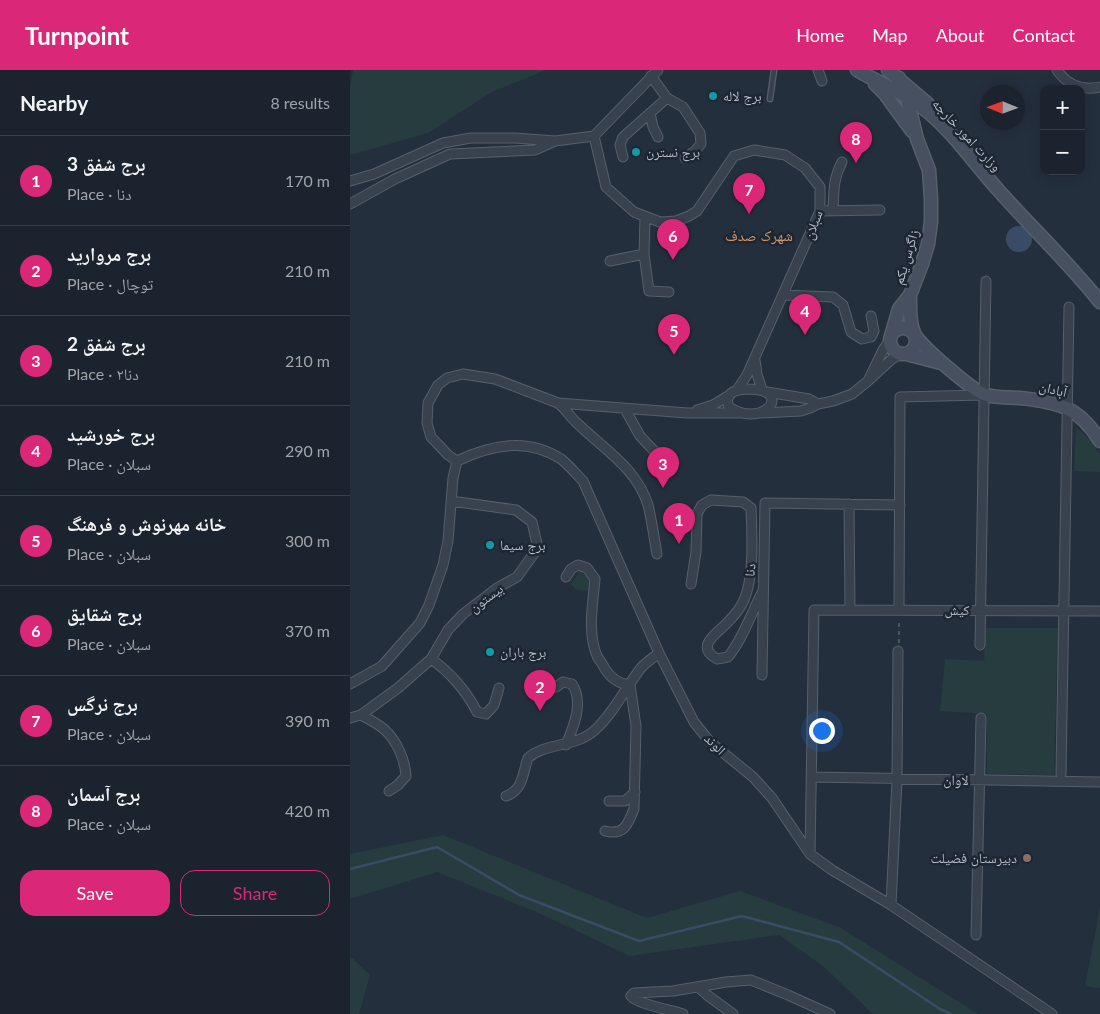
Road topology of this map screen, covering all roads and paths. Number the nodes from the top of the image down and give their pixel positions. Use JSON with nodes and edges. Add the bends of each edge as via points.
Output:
{"nodes":[{"id":1,"x":774,"y":70,"type":"edge"},
{"id":2,"x":818,"y":70,"type":"edge"},
{"id":3,"x":888,"y":70,"type":"edge"},
{"id":4,"x":1057,"y":70,"type":"edge"},
{"id":5,"x":654,"y":73,"type":"edge"},
{"id":6,"x":862,"y":73,"type":"edge"},
{"id":7,"x":899,"y":78,"type":"junction"},
{"id":8,"x":822,"y":82,"type":"dead end"},
{"id":9,"x":1099,"y":87,"type":"edge"},
{"id":10,"x":667,"y":98,"type":"junction"},
{"id":11,"x":770,"y":98,"type":"dead end"},
{"id":12,"x":907,"y":98,"type":"junction"},
{"id":13,"x":650,"y":113,"type":"junction"},
{"id":14,"x":940,"y":123,"type":"junction"},
{"id":15,"x":594,"y":136,"type":"junction"},
{"id":16,"x":658,"y":137,"type":"dead end"},
{"id":17,"x":917,"y":139,"type":"junction"},
{"id":18,"x":555,"y":141,"type":"junction"},
{"id":19,"x":623,"y":157,"type":"dead end"},
{"id":20,"x":685,"y":158,"type":"dead end"},
{"id":21,"x":842,"y":162,"type":"dead end"},
{"id":22,"x":350,"y":181,"type":"edge"},
{"id":23,"x":350,"y":204,"type":"edge"},
{"id":24,"x":833,"y":210,"type":"junction"},
{"id":25,"x":880,"y":210,"type":"dead end"},
{"id":26,"x":820,"y":211,"type":"junction"},
{"id":27,"x":1022,"y":214,"type":"junction"},
{"id":28,"x":645,"y":216,"type":"junction"},
{"id":29,"x":644,"y":254,"type":"junction"},
{"id":30,"x":610,"y":261,"type":"dead end"},
{"id":31,"x":986,"y":281,"type":"dead end"},
{"id":32,"x":670,"y":292,"type":"dead end"},
{"id":33,"x":783,"y":295,"type":"junction"},
{"id":34,"x":910,"y":295,"type":"junction"},
{"id":35,"x":1100,"y":302,"type":"edge"},
{"id":36,"x":1069,"y":307,"type":"dead end"},
{"id":37,"x":871,"y":316,"type":"dead end"},
{"id":38,"x":914,"y":335,"type":"junction"},
{"id":39,"x":890,"y":338,"type":"junction"},
{"id":40,"x":903,"y":354,"type":"junction"},
{"id":41,"x":755,"y":357,"type":"junction"},
{"id":42,"x":941,"y":363,"type":"junction"},
{"id":43,"x":868,"y":381,"type":"junction"},
{"id":44,"x":736,"y":390,"type":"junction"},
{"id":45,"x":764,"y":391,"type":"junction"},
{"id":46,"x":984,"y":395,"type":"junction"},
{"id":47,"x":728,"y":396,"type":"junction"},
{"id":48,"x":558,"y":403,"type":"junction"},
{"id":49,"x":818,"y":404,"type":"junction"},
{"id":50,"x":1068,"y":408,"type":"junction"},
{"id":51,"x":624,"y":409,"type":"junction"},
{"id":52,"x":687,"y":413,"type":"junction"},
{"id":53,"x":740,"y":413,"type":"junction"},
{"id":54,"x":760,"y":414,"type":"junction"},
{"id":55,"x":1100,"y":441,"type":"edge"},
{"id":56,"x":656,"y":453,"type":"dead end"},
{"id":57,"x":457,"y":461,"type":"junction"},
{"id":58,"x":451,"y":501,"type":"junction"},
{"id":59,"x":849,"y":504,"type":"junction"},
{"id":60,"x":900,"y":505,"type":"junction"},
{"id":61,"x":657,"y":554,"type":"dead end"},
{"id":62,"x":566,"y":577,"type":"dead end"},
{"id":63,"x":691,"y":584,"type":"dead end"},
{"id":64,"x":763,"y":592,"type":"junction"},
{"id":65,"x":850,"y":610,"type":"junction"},
{"id":66,"x":899,"y":610,"type":"junction"},
{"id":67,"x":980,"y":610,"type":"junction"},
{"id":68,"x":1063,"y":611,"type":"junction"},
{"id":69,"x":1100,"y":611,"type":"edge"},
{"id":70,"x":980,"y":645,"type":"dead end"},
{"id":71,"x":898,"y":651,"type":"joint"},
{"id":72,"x":659,"y":653,"type":"junction"},
{"id":73,"x":431,"y":659,"type":"junction"},
{"id":74,"x":762,"y":675,"type":"dead end"},
{"id":75,"x":350,"y":684,"type":"edge"},
{"id":76,"x":630,"y":684,"type":"junction"},
{"id":77,"x":556,"y":687,"type":"dead end"},
{"id":78,"x":499,"y":688,"type":"dead end"},
{"id":79,"x":361,"y":714,"type":"junction"},
{"id":80,"x":350,"y":718,"type":"edge"},
{"id":81,"x":981,"y":718,"type":"dead end"},
{"id":82,"x":566,"y":744,"type":"junction"},
{"id":83,"x":1061,"y":774,"type":"dead end"},
{"id":84,"x":812,"y":777,"type":"junction"},
{"id":85,"x":897,"y":780,"type":"junction"},
{"id":86,"x":980,"y":780,"type":"junction"},
{"id":87,"x":1100,"y":782,"type":"edge"},
{"id":88,"x":389,"y":791,"type":"dead end"},
{"id":89,"x":635,"y":792,"type":"junction"},
{"id":90,"x":506,"y":796,"type":"dead end"},
{"id":91,"x":609,"y":801,"type":"dead end"},
{"id":92,"x":605,"y":831,"type":"dead end"},
{"id":93,"x":810,"y":854,"type":"junction"},
{"id":94,"x":891,"y":905,"type":"junction"},
{"id":95,"x":976,"y":935,"type":"dead end"},
{"id":96,"x":698,"y":987,"type":"junction"},
{"id":97,"x":683,"y":1014,"type":"edge"},
{"id":98,"x":733,"y":1014,"type":"edge"},
{"id":99,"x":830,"y":1014,"type":"edge"},
{"id":100,"x":1052,"y":1014,"type":"edge"}],
"edges":[{"from":1,"to":11,"type":"lane"},
{"from":2,"to":8,"type":"street"},
{"from":3,"to":7,"type":"main road","name":"وزارت امور خارجه"},
{"from":4,"to":9,"type":"street","via":[[1063,78],[1082,89]]},
{"from":5,"to":10,"type":"street"},
{"from":5,"to":15,"type":"street"},
{"from":6,"to":12,"type":"main road","name":"وزارت امور خارجه"},
{"from":6,"to":17,"type":"main road","via":[[885,94]]},
{"from":7,"to":12,"type":"main road"},
{"from":7,"to":27,"type":"main road","name":"وزارت امور خارجه","via":[[939,114]]},
{"from":10,"to":13,"type":"street"},
{"from":10,"to":20,"type":"street","via":[[683,106],[700,132],[701,144]]},
{"from":12,"to":14,"type":"main road","name":"وزارت امور خارجه"},
{"from":12,"to":17,"type":"main road"},
{"from":13,"to":16,"type":"street"},
{"from":13,"to":19,"type":"street","via":[[623,137],[620,144]]},
{"from":14,"to":17,"type":"main road","via":[[923,120],[919,123]]},
{"from":14,"to":27,"type":"main road","name":"وزارت امور خارجه"},
{"from":15,"to":18,"type":"street"},
{"from":15,"to":28,"type":"street","name":"سبلان","via":[[606,187],[634,212]]},
{"from":17,"to":34,"type":"main road","name":"زاگرس یکم","via":[[928,170],[931,222],[928,244]]},
{"from":18,"to":22,"type":"street","via":[[471,138],[443,143],[374,174]]},
{"from":18,"to":23,"type":"street","via":[[535,150],[450,154]]},
{"from":21,"to":24,"type":"street","via":[[834,181]]},
{"from":24,"to":25,"type":"street"},
{"from":24,"to":26,"type":"street"},
{"from":26,"to":28,"type":"street","name":"سبلان","via":[[820,187],[805,168],[785,155],[754,150],[734,156],[697,211],[689,216],[660,222]]},
{"from":26,"to":33,"type":"street","name":"سبلان"},
{"from":27,"to":35,"type":"main road","name":"وزارت امور خارجه"},
{"from":28,"to":29,"type":"street"},
{"from":29,"to":30,"type":"street"},
{"from":29,"to":32,"type":"street","via":[[649,291]]},
{"from":31,"to":46,"type":"street"},
{"from":33,"to":37,"type":"street","via":[[833,298],[843,305],[851,332],[862,339],[871,337],[874,331]]},
{"from":33,"to":41,"type":"street","name":"سبلان"},
{"from":34,"to":38,"type":"main road","name":"زاگرس یکم"},
{"from":34,"to":39,"type":"main road","name":"زاگرس یکم","via":[[899,309]]},
{"from":36,"to":50,"type":"street"},
{"from":38,"to":39,"type":"main road","via":[[902,328]]},
{"from":38,"to":40,"type":"main road","via":[[914,349]]},
{"from":38,"to":42,"type":"main road"},
{"from":39,"to":40,"type":"main road","via":[[893,349]]},
{"from":39,"to":43,"type":"street"},
{"from":40,"to":42,"type":"main road"},
{"from":40,"to":43,"type":"street","via":[[892,359]]},
{"from":41,"to":44,"type":"street","name":"سبلان","via":[[747,376]]},
{"from":41,"to":45,"type":"street","via":[[756,374]]},
{"from":42,"to":46,"type":"main road"},
{"from":43,"to":49,"type":"street","via":[[852,394]]},
{"from":44,"to":45,"type":"street"},
{"from":44,"to":47,"type":"street","name":"سبلان"},
{"from":45,"to":49,"type":"street","via":[[804,398]]},
{"from":45,"to":54,"type":"street","via":[[772,400],[771,406]]},
{"from":46,"to":50,"type":"main road","name":"آبادان","via":[[1047,402]]},
{"from":46,"to":60,"type":"street","name":"آبادان","via":[[900,397]]},
{"from":46,"to":67,"type":"street"},
{"from":47,"to":52,"type":"street","via":[[713,405]]},
{"from":47,"to":53,"type":"street","via":[[729,407]]},
{"from":48,"to":51,"type":"street"},
{"from":48,"to":57,"type":"street","via":[[495,379],[463,374],[447,378],[438,385],[428,403],[428,423],[431,437]]},
{"from":48,"to":61,"type":"street","via":[[630,472],[648,505]]},
{"from":49,"to":54,"type":"street","via":[[801,411]]},
{"from":50,"to":55,"type":"main road","name":"آبادان","via":[[1079,414]]},
{"from":50,"to":68,"type":"street"},
{"from":51,"to":52,"type":"street"},
{"from":51,"to":56,"type":"street","via":[[640,436]]},
{"from":52,"to":53,"type":"street"},
{"from":53,"to":54,"type":"street"},
{"from":57,"to":58,"type":"street"},
{"from":57,"to":72,"type":"street","name":"الوند","via":[[504,445],[538,448],[562,460],[583,481]]},
{"from":58,"to":73,"type":"street","name":"بیستون","via":[[516,510],[532,522],[536,544],[532,559],[517,577],[463,614],[448,630]]},
{"from":58,"to":75,"type":"street","via":[[443,566],[420,623],[382,666]]},
{"from":59,"to":60,"type":"street"},
{"from":59,"to":64,"type":"street","via":[[765,503]]},
{"from":59,"to":65,"type":"street"},
{"from":60,"to":66,"type":"street"},
{"from":62,"to":76,"type":"street","via":[[578,564],[587,568],[595,579],[591,616],[597,656],[610,676],[621,684]]},
{"from":63,"to":64,"type":"street","name":"دنا","via":[[697,514],[702,505],[710,500],[743,502],[751,508],[752,555],[747,591],[736,613],[709,642],[710,656],[717,660],[728,657],[737,646]]},
{"from":64,"to":74,"type":"street"},
{"from":65,"to":66,"type":"street","name":"کیش"},
{"from":65,"to":84,"type":"street","name":"کیش","via":[[814,610]]},
{"from":66,"to":67,"type":"street","name":"کیش"},
{"from":66,"to":71,"type":"path"},
{"from":67,"to":68,"type":"street","name":"کیش"},
{"from":67,"to":70,"type":"street"},
{"from":68,"to":69,"type":"street","name":"کیش"},
{"from":68,"to":83,"type":"street"},
{"from":71,"to":85,"type":"street"},
{"from":72,"to":76,"type":"street","via":[[642,667]]},
{"from":72,"to":93,"type":"street","name":"الوند","via":[[694,722],[710,742],[753,777],[772,798]]},
{"from":73,"to":78,"type":"street","via":[[444,668],[477,712],[486,714],[494,705]]},
{"from":73,"to":79,"type":"street","name":"بیستون"},
{"from":76,"to":82,"type":"street","via":[[595,730]]},
{"from":76,"to":89,"type":"street","via":[[636,726]]},
{"from":77,"to":82,"type":"street","via":[[563,682],[572,684],[577,691],[575,720]]},
{"from":79,"to":80,"type":"street","name":"بیستون"},
{"from":79,"to":88,"type":"street","via":[[386,730],[405,764],[406,776]]},
{"from":81,"to":86,"type":"street"},
{"from":82,"to":90,"type":"street","via":[[532,754],[518,788]]},
{"from":84,"to":85,"type":"street","name":"لاوان"},
{"from":84,"to":93,"type":"street"},
{"from":85,"to":86,"type":"street","name":"لاوان"},
{"from":85,"to":94,"type":"street"},
{"from":86,"to":87,"type":"street","name":"لاوان"},
{"from":86,"to":95,"type":"street"},
{"from":89,"to":91,"type":"street","via":[[625,801]]},
{"from":89,"to":92,"type":"street","via":[[629,821],[622,830]]},
{"from":93,"to":94,"type":"street","name":"الوند"},
{"from":94,"to":100,"type":"street","name":"الوند"},
{"from":96,"to":97,"type":"street","via":[[634,993],[631,996],[635,1001]]},
{"from":96,"to":98,"type":"street"},
{"from":96,"to":99,"type":"street","via":[[751,980]]}]}
